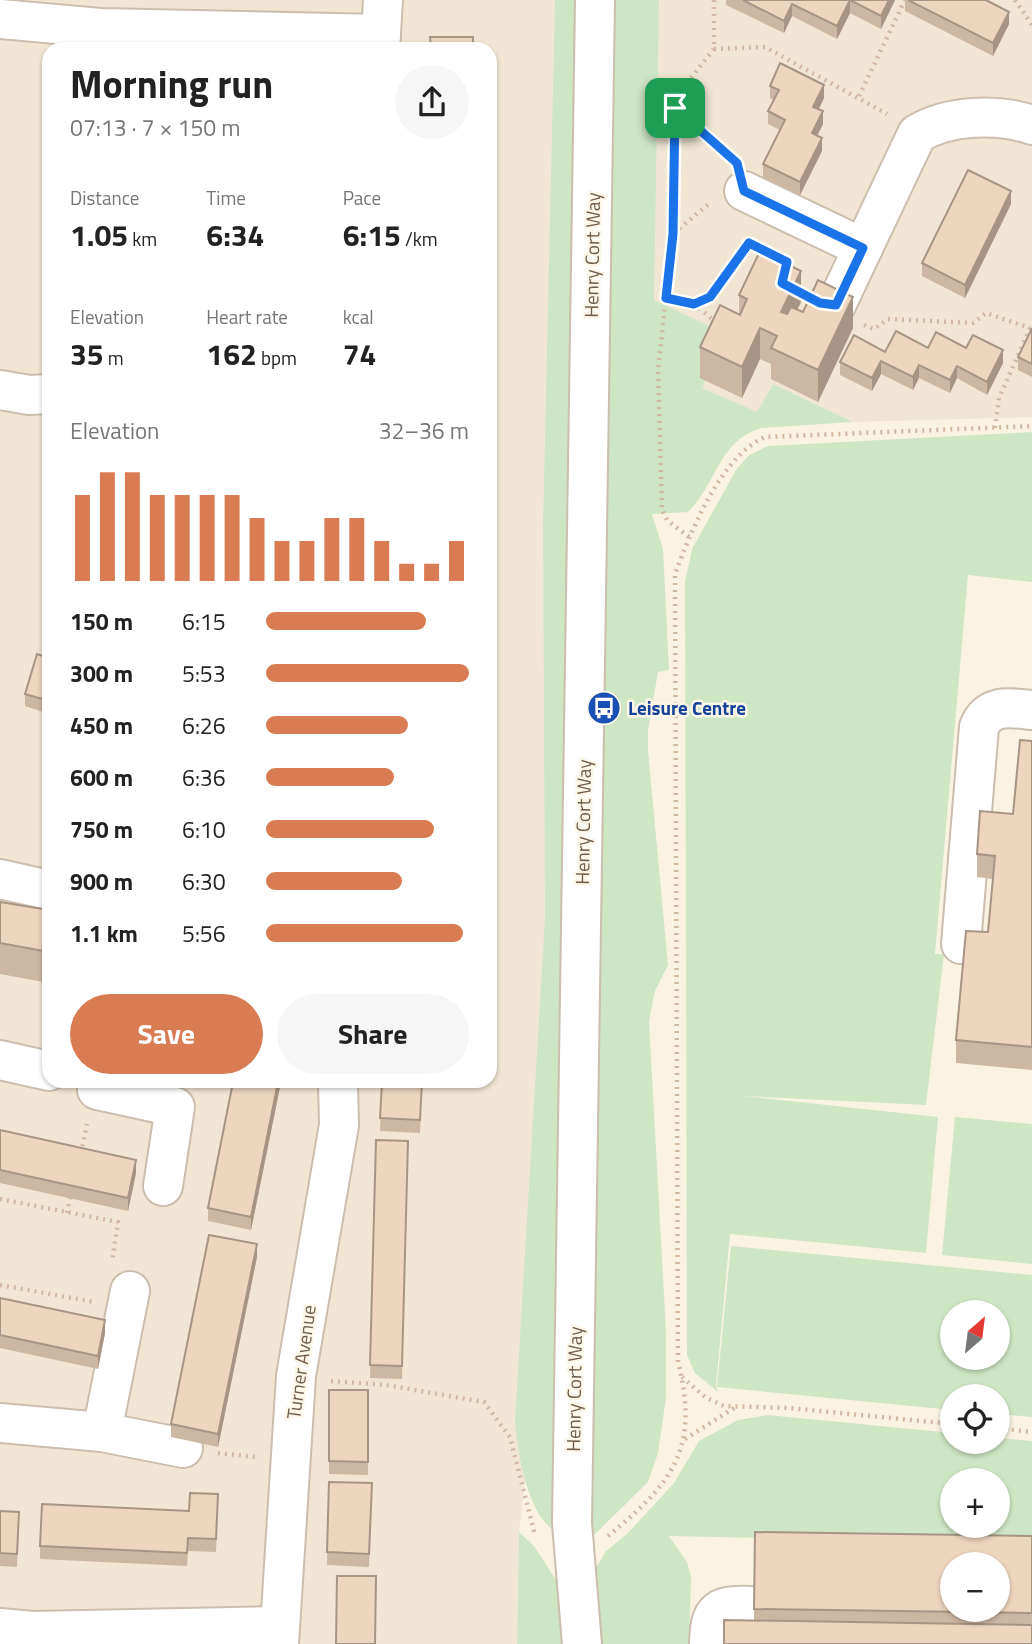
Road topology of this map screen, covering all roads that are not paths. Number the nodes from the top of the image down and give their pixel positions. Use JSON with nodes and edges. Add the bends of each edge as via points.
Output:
{"nodes":[{"id":1,"x":595,"y":0,"type":"edge"},
{"id":2,"x":0,"y":19,"type":"edge"},
{"id":3,"x":381,"y":28,"type":"edge"},
{"id":4,"x":99,"y":39,"type":"edge"},
{"id":5,"x":1032,"y":125,"type":"edge"},
{"id":6,"x":744,"y":191,"type":"road end"},
{"id":7,"x":863,"y":248,"type":"junction"},
{"id":8,"x":836,"y":305,"type":"edge"},
{"id":9,"x":0,"y":390,"type":"edge"},
{"id":10,"x":42,"y":394,"type":"edge"},
{"id":11,"x":1032,"y":710,"type":"edge"},
{"id":12,"x":0,"y":880,"type":"edge"},
{"id":13,"x":42,"y":889,"type":"edge"},
{"id":14,"x":961,"y":944,"type":"dead end"},
{"id":15,"x":0,"y":1060,"type":"edge"},
{"id":16,"x":42,"y":1069,"type":"edge"},
{"id":17,"x":338,"y":1088,"type":"edge"},
{"id":18,"x":96,"y":1093,"type":"edge"},
{"id":19,"x":163,"y":1186,"type":"dead end"},
{"id":20,"x":116,"y":1286,"type":"road end"},
{"id":21,"x":0,"y":1423,"type":"edge"},
{"id":22,"x":102,"y":1432,"type":"junction"},
{"id":23,"x":183,"y":1448,"type":"road end"},
{"id":24,"x":752,"y":1606,"type":"edge"},
{"id":25,"x":22,"y":1634,"type":"edge"},
{"id":26,"x":279,"y":1635,"type":"edge"},
{"id":27,"x":582,"y":1644,"type":"edge"},
{"id":28,"x":709,"y":1644,"type":"edge"}],
"edges":[{"from":1,"to":27,"type":"street","name":"Henry Cort Way","via":[[572,1523]]},
{"from":2,"to":4,"type":"street"},
{"from":3,"to":4,"type":"street"},
{"from":5,"to":7,"type":"street","via":[[1011,117],[961,120],[935,123],[917,134]]},
{"from":6,"to":7,"type":"street"},
{"from":7,"to":8,"type":"street"},
{"from":9,"to":10,"type":"street"},
{"from":11,"to":14,"type":"street","via":[[999,708],[986,715],[979,727]]},
{"from":12,"to":13,"type":"street"},
{"from":15,"to":16,"type":"street"},
{"from":17,"to":26,"type":"street","name":"Turner Avenue","via":[[339,1125],[296,1376]]},
{"from":18,"to":19,"type":"street","via":[[175,1107]]},
{"from":20,"to":22,"type":"street"},
{"from":21,"to":22,"type":"street"},
{"from":22,"to":23,"type":"street"},
{"from":24,"to":28,"type":"street","via":[[727,1606],[715,1612]]},
{"from":25,"to":26,"type":"street"}]}
